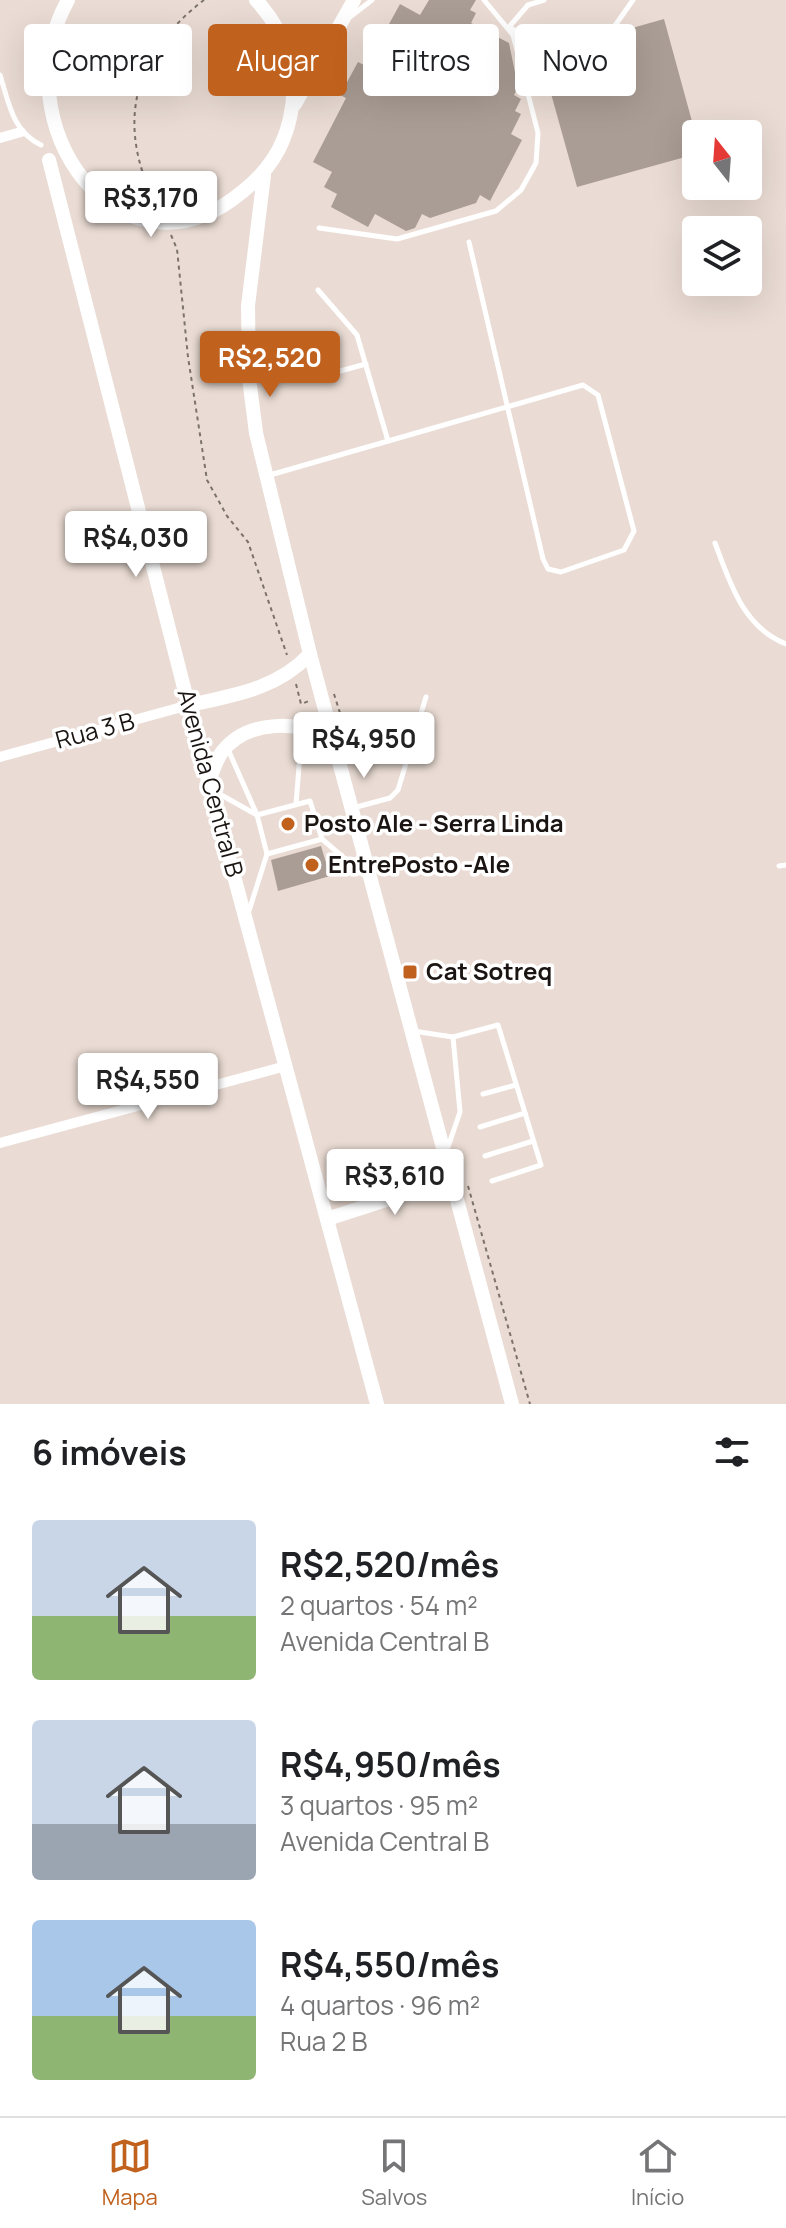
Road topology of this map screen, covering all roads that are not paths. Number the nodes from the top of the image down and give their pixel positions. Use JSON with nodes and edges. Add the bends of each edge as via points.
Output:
{"nodes":[{"id":1,"x":68,"y":0,"type":"edge"},
{"id":2,"x":256,"y":0,"type":"edge"},
{"id":3,"x":354,"y":0,"type":"edge"},
{"id":4,"x":372,"y":0,"type":"edge"},
{"id":5,"x":484,"y":0,"type":"edge"},
{"id":6,"x":544,"y":0,"type":"edge"},
{"id":7,"x":633,"y":0,"type":"edge"},
{"id":8,"x":50,"y":24,"type":"edge"},
{"id":9,"x":339,"y":24,"type":"edge"},
{"id":10,"x":341,"y":24,"type":"edge"},
{"id":11,"x":509,"y":27,"type":"junction"},
{"id":12,"x":0,"y":75,"type":"edge"},
{"id":13,"x":299,"y":96,"type":"edge"},
{"id":14,"x":293,"y":108,"type":"junction"},
{"id":15,"x":33,"y":120,"type":"dead end"},
{"id":16,"x":21,"y":132,"type":"junction"},
{"id":17,"x":0,"y":138,"type":"edge"},
{"id":18,"x":41,"y":145,"type":"junction"},
{"id":19,"x":49,"y":160,"type":"junction"},
{"id":20,"x":264,"y":175,"type":"junction"},
{"id":21,"x":319,"y":228,"type":"dead end"},
{"id":22,"x":469,"y":242,"type":"dead end"},
{"id":23,"x":318,"y":290,"type":"dead end"},
{"id":24,"x":366,"y":364,"type":"junction"},
{"id":25,"x":329,"y":374,"type":"dead end"},
{"id":26,"x":508,"y":406,"type":"junction"},
{"id":27,"x":388,"y":441,"type":"junction"},
{"id":28,"x":266,"y":477,"type":"junction"},
{"id":29,"x":715,"y":543,"type":"dead end"},
{"id":30,"x":786,"y":644,"type":"edge"},
{"id":31,"x":310,"y":654,"type":"junction"},
{"id":32,"x":426,"y":697,"type":"dead end"},
{"id":33,"x":189,"y":705,"type":"junction"},
{"id":34,"x":302,"y":726,"type":"junction"},
{"id":35,"x":333,"y":737,"type":"junction"},
{"id":36,"x":227,"y":746,"type":"junction"},
{"id":37,"x":0,"y":757,"type":"edge"},
{"id":38,"x":210,"y":785,"type":"junction"},
{"id":39,"x":296,"y":804,"type":"junction"},
{"id":40,"x":352,"y":809,"type":"junction"},
{"id":41,"x":257,"y":815,"type":"junction"},
{"id":42,"x":322,"y":839,"type":"junction"},
{"id":43,"x":267,"y":854,"type":"junction"},
{"id":44,"x":371,"y":882,"type":"junction"},
{"id":45,"x":246,"y":919,"type":"junction"},
{"id":46,"x":410,"y":1030,"type":"junction"},
{"id":47,"x":453,"y":1037,"type":"junction"},
{"id":48,"x":286,"y":1066,"type":"junction"},
{"id":49,"x":516,"y":1085,"type":"junction"},
{"id":50,"x":483,"y":1094,"type":"dead end"},
{"id":51,"x":525,"y":1113,"type":"junction"},
{"id":52,"x":480,"y":1127,"type":"dead end"},
{"id":53,"x":533,"y":1141,"type":"junction"},
{"id":54,"x":0,"y":1143,"type":"edge"},
{"id":55,"x":444,"y":1155,"type":"junction"},
{"id":56,"x":485,"y":1156,"type":"dead end"},
{"id":57,"x":451,"y":1179,"type":"junction"},
{"id":58,"x":492,"y":1181,"type":"dead end"},
{"id":59,"x":327,"y":1219,"type":"junction"},
{"id":60,"x":377,"y":1404,"type":"edge"},
{"id":61,"x":512,"y":1404,"type":"edge"}],
"edges":[{"from":1,"to":8,"type":"main road"},
{"from":2,"to":14,"type":"main road","name":"Avenida Central B","via":[[286,48]]},
{"from":3,"to":9,"type":"main road"},
{"from":4,"to":10,"type":"lane"},
{"from":5,"to":11,"type":"lane"},
{"from":6,"to":11,"type":"lane","via":[[528,5]]},
{"from":7,"to":11,"type":"lane","via":[[610,30],[561,43],[536,43]]},
{"from":11,"to":21,"type":"lane","via":[[539,142],[536,163],[515,197],[496,211],[397,239]]},
{"from":12,"to":16,"type":"lane"},
{"from":13,"to":14,"type":"main road"},
{"from":14,"to":20,"type":"main road","name":"Avenida Central B"},
{"from":15,"to":18,"type":"main road","name":"Avenida Central B"},
{"from":16,"to":17,"type":"street"},
{"from":16,"to":18,"type":"lane"},
{"from":18,"to":19,"type":"main road","name":"Avenida Central B"},
{"from":19,"to":20,"type":"main road","name":"Avenida Central B","via":[[82,197],[128,219],[178,222],[225,207]]},
{"from":19,"to":33,"type":"main road","name":"Avenida Central B"},
{"from":20,"to":28,"type":"main road","name":"Avenida Central B","via":[[250,267],[247,332],[251,398]]},
{"from":22,"to":26,"type":"lane"},
{"from":23,"to":24,"type":"lane","via":[[353,327]]},
{"from":24,"to":25,"type":"lane"},
{"from":24,"to":27,"type":"lane"},
{"from":26,"to":26,"type":"lane","via":[[583,385],[598,395],[634,531],[624,550],[561,572],[548,569]]},
{"from":26,"to":27,"type":"lane"},
{"from":27,"to":28,"type":"lane"},
{"from":28,"to":31,"type":"main road","name":"Avenida Central B"},
{"from":29,"to":30,"type":"lane","via":[[734,595],[756,627]]},
{"from":31,"to":33,"type":"main road","via":[[275,683]]},
{"from":31,"to":35,"type":"main road","name":"Avenida Central B"},
{"from":32,"to":40,"type":"lane","via":[[398,790],[390,798]]},
{"from":33,"to":37,"type":"street","name":"Rua 3 B"},
{"from":33,"to":38,"type":"main road","name":"Avenida Central B"},
{"from":34,"to":35,"type":"main road"},
{"from":34,"to":36,"type":"main road","via":[[276,725]]},
{"from":34,"to":39,"type":"lane"},
{"from":35,"to":40,"type":"main road","name":"Avenida Central B"},
{"from":36,"to":38,"type":"main road"},
{"from":36,"to":41,"type":"lane"},
{"from":38,"to":41,"type":"lane"},
{"from":38,"to":45,"type":"main road","name":"Avenida Central B"},
{"from":39,"to":41,"type":"lane"},
{"from":39,"to":42,"type":"lane","via":[[313,804]]},
{"from":40,"to":44,"type":"main road","name":"Avenida Central B"},
{"from":41,"to":43,"type":"lane"},
{"from":42,"to":43,"type":"lane"},
{"from":42,"to":44,"type":"lane"},
{"from":43,"to":45,"type":"lane"},
{"from":44,"to":46,"type":"main road","name":"Avenida Central B"},
{"from":45,"to":48,"type":"main road","name":"Avenida Central B"},
{"from":46,"to":47,"type":"lane"},
{"from":46,"to":55,"type":"main road","name":"Avenida Central B"},
{"from":47,"to":49,"type":"lane","via":[[498,1025]]},
{"from":47,"to":55,"type":"lane","via":[[460,1112]]},
{"from":48,"to":54,"type":"street"},
{"from":48,"to":59,"type":"main road","name":"Avenida Central B"},
{"from":49,"to":50,"type":"lane"},
{"from":49,"to":51,"type":"lane"},
{"from":51,"to":52,"type":"lane"},
{"from":51,"to":53,"type":"lane"},
{"from":53,"to":56,"type":"lane"},
{"from":53,"to":58,"type":"lane","via":[[541,1165]]},
{"from":55,"to":57,"type":"main road","name":"Avenida Central B"},
{"from":57,"to":59,"type":"main road"},
{"from":57,"to":61,"type":"main road","name":"Avenida Central B"},
{"from":59,"to":60,"type":"main road","name":"Avenida Central B"}]}
